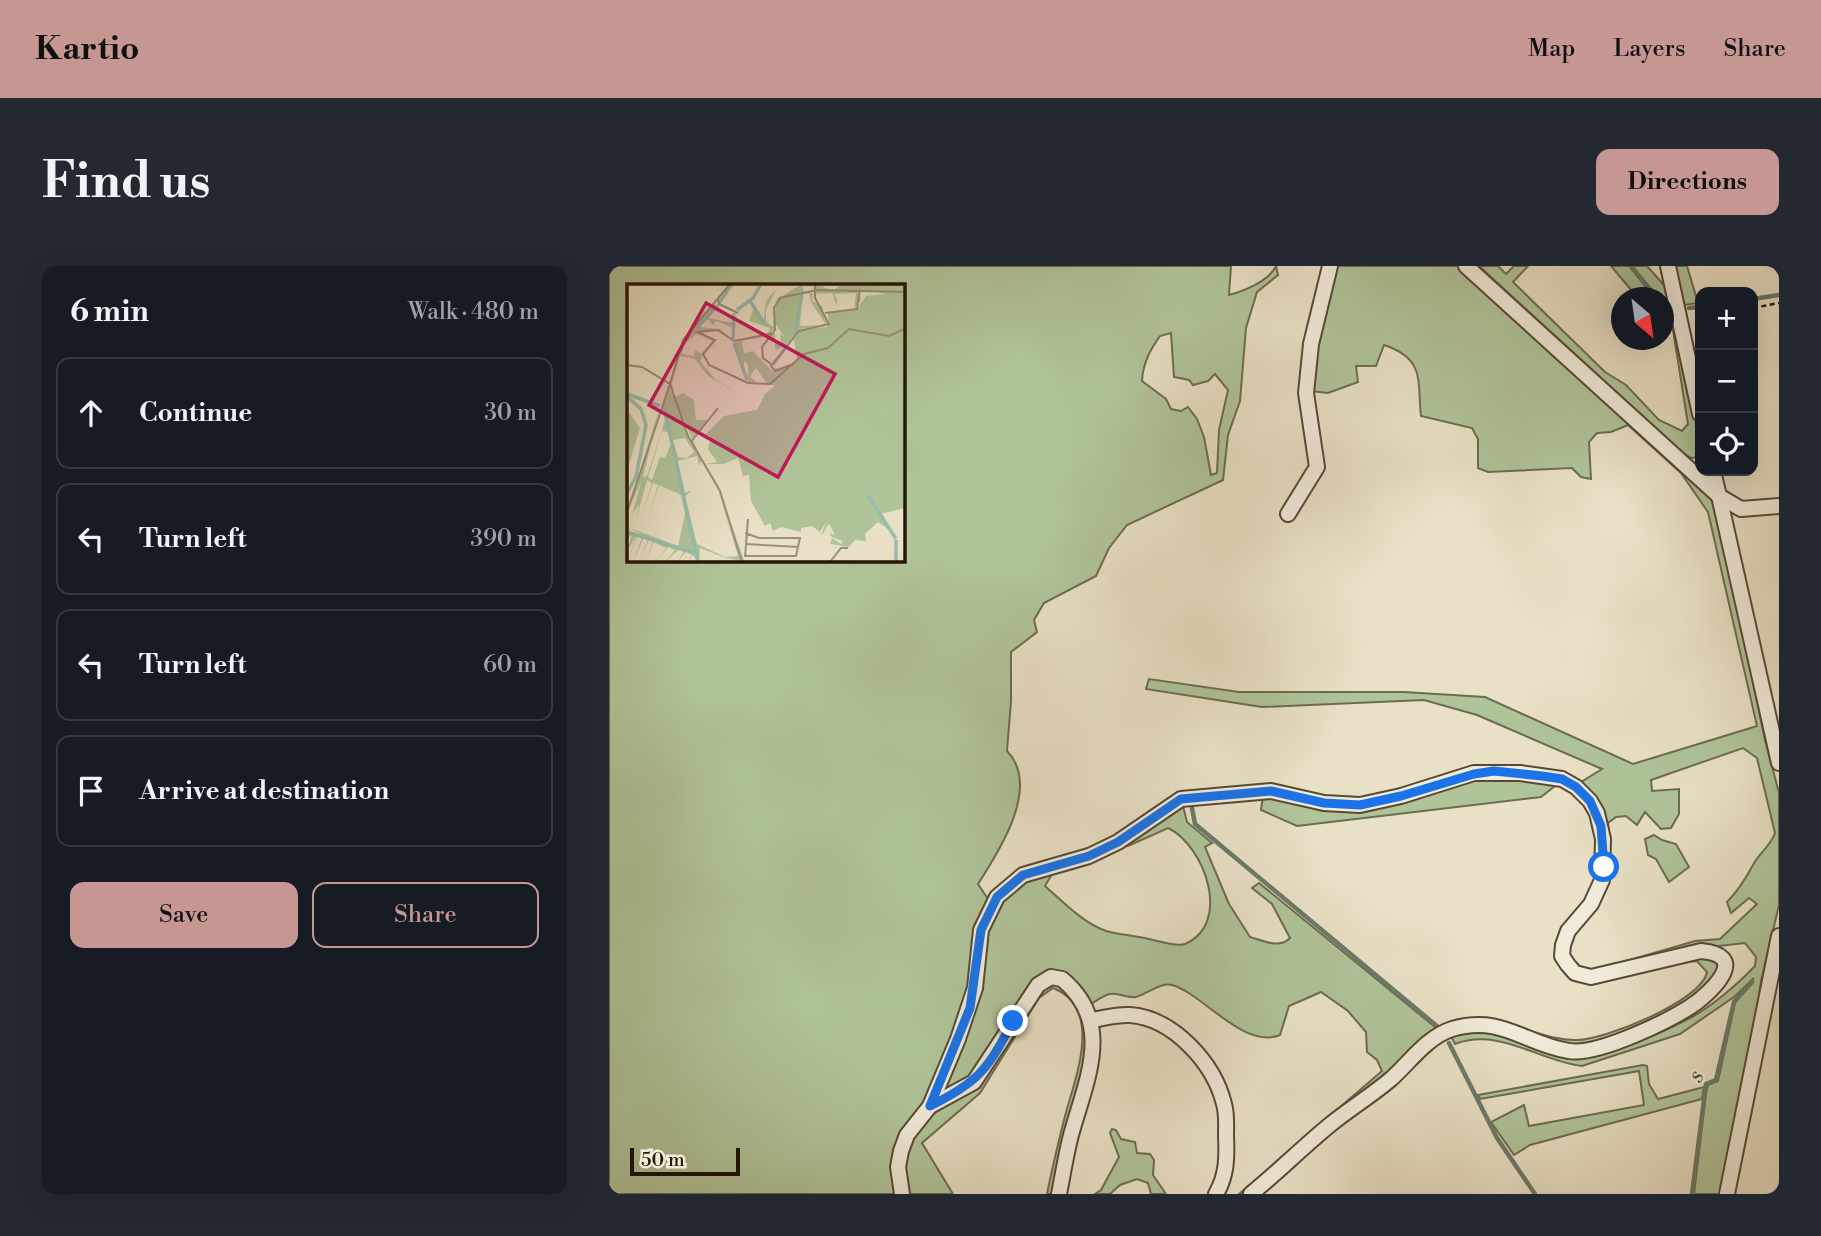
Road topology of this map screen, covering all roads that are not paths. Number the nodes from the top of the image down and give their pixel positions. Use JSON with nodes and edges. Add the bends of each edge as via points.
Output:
{"nodes":[{"id":1,"x":1330,"y":266,"type":"edge"},
{"id":2,"x":1466,"y":266,"type":"edge"},
{"id":3,"x":1668,"y":266,"type":"edge"},
{"id":4,"x":1700,"y":413,"type":"edge"},
{"id":5,"x":1714,"y":476,"type":"edge"},
{"id":6,"x":1719,"y":496,"type":"junction"},
{"id":7,"x":1779,"y":506,"type":"edge"},
{"id":8,"x":1288,"y":514,"type":"dead end"},
{"id":9,"x":1779,"y":763,"type":"edge"},
{"id":10,"x":1779,"y":936,"type":"edge"},
{"id":11,"x":1092,"y":1020,"type":"junction"},
{"id":12,"x":930,"y":1106,"type":"junction"},
{"id":13,"x":902,"y":1194,"type":"edge"},
{"id":14,"x":1059,"y":1194,"type":"edge"},
{"id":15,"x":1216,"y":1194,"type":"edge"},
{"id":16,"x":1251,"y":1194,"type":"edge"},
{"id":17,"x":1727,"y":1194,"type":"edge"}],
"edges":[{"from":1,"to":8,"type":"street","via":[[1307,381],[1317,467]]},
{"from":2,"to":6,"type":"street"},
{"from":3,"to":4,"type":"street"},
{"from":5,"to":6,"type":"street"},
{"from":6,"to":7,"type":"street","via":[[1741,509]]},
{"from":6,"to":9,"type":"street"},
{"from":10,"to":17,"type":"street"},
{"from":11,"to":12,"type":"street","via":[[1073,988],[1051,977],[1026,1000],[974,1082]]},
{"from":11,"to":14,"type":"street","via":[[1086,1088]]},
{"from":11,"to":15,"type":"street","via":[[1132,1015],[1152,1021],[1184,1040],[1203,1062],[1226,1116],[1227,1162]]},
{"from":12,"to":13,"type":"street","via":[[907,1135],[901,1151]]},
{"from":12,"to":16,"type":"street","via":[[970,1008],[981,930],[997,897],[1023,875],[1089,856],[1118,842],[1181,799],[1271,791],[1324,803],[1360,805],[1474,774],[1520,773],[1562,779],[1593,807],[1605,852],[1598,890],[1566,938],[1563,956],[1575,973],[1591,977],[1701,951],[1716,952],[1723,958],[1722,976],[1696,1003],[1586,1051],[1570,1052],[1490,1026],[1461,1027],[1438,1035]]}]}
